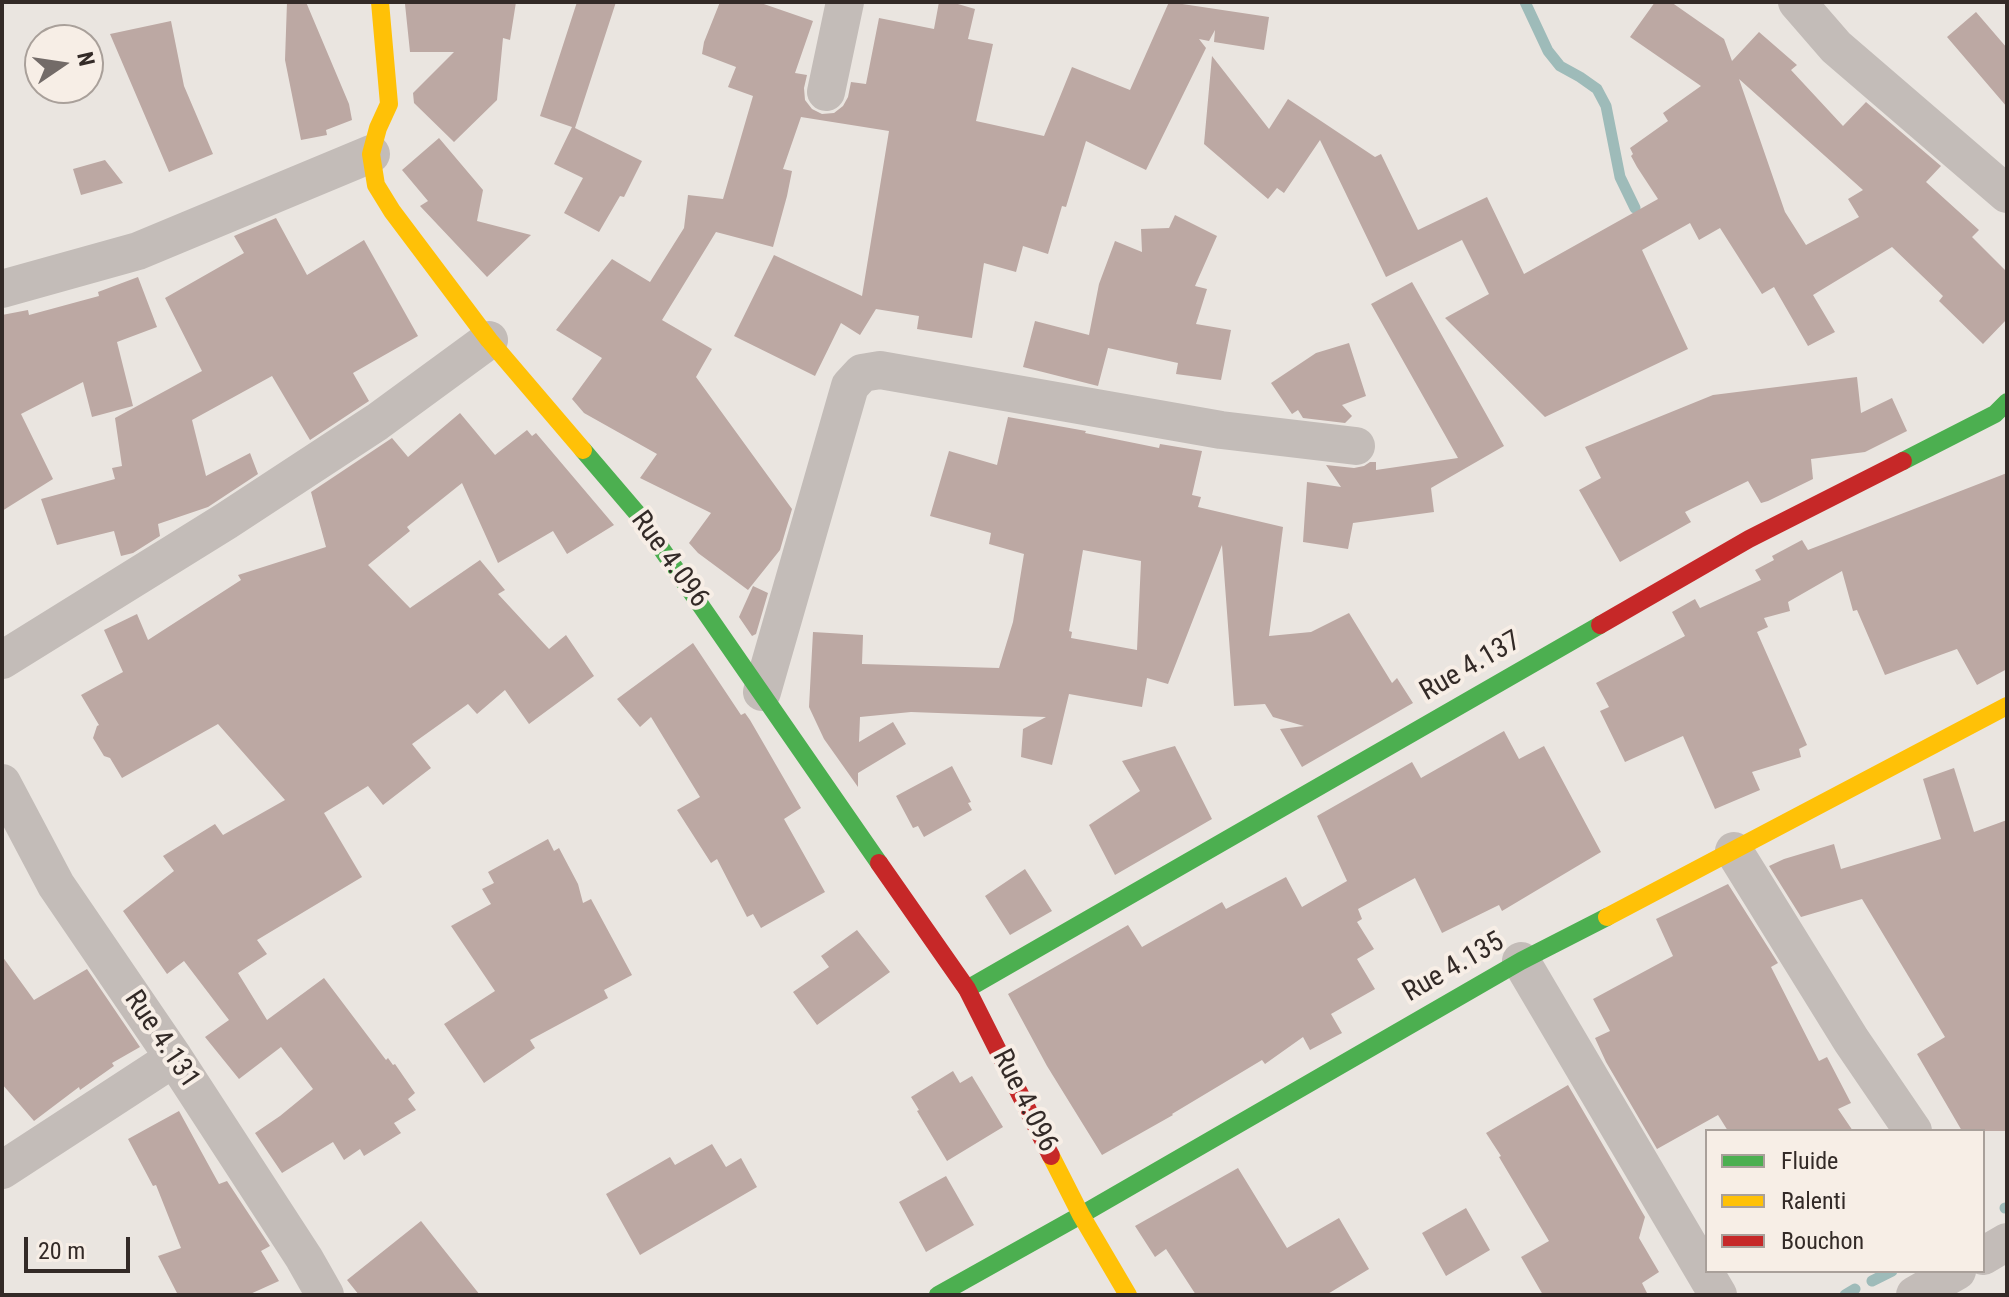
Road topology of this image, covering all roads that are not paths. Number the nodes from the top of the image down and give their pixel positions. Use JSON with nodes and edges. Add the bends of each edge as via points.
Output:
{"nodes":[{"id":1,"x":380,"y":2,"type":"edge"},
{"id":2,"x":845,"y":2,"type":"edge"},
{"id":3,"x":1797,"y":2,"type":"edge"},
{"id":4,"x":826,"y":92,"type":"dead end"},
{"id":5,"x":371,"y":154,"type":"junction"},
{"id":6,"x":2007,"y":194,"type":"edge"},
{"id":7,"x":2,"y":289,"type":"edge"},
{"id":8,"x":489,"y":340,"type":"junction"},
{"id":9,"x":2007,"y":402,"type":"edge"},
{"id":10,"x":1356,"y":446,"type":"dead end"},
{"id":11,"x":2,"y":660,"type":"edge"},
{"id":12,"x":762,"y":692,"type":"junction"},
{"id":13,"x":2007,"y":706,"type":"edge"},
{"id":14,"x":2,"y":783,"type":"edge"},
{"id":15,"x":1734,"y":851,"type":"junction"},
{"id":16,"x":1521,"y":961,"type":"junction"},
{"id":17,"x":967,"y":989,"type":"junction"},
{"id":18,"x":174,"y":1058,"type":"junction"},
{"id":19,"x":1912,"y":1129,"type":"edge"},
{"id":20,"x":2,"y":1170,"type":"edge"},
{"id":21,"x":1081,"y":1215,"type":"junction"},
{"id":22,"x":1705,"y":1273,"type":"edge"},
{"id":23,"x":1705,"y":1273,"type":"edge"},
{"id":24,"x":1954,"y":1273,"type":"edge"},
{"id":25,"x":325,"y":1295,"type":"edge"},
{"id":26,"x":938,"y":1295,"type":"edge"},
{"id":27,"x":1128,"y":1295,"type":"edge"},
{"id":28,"x":1718,"y":1295,"type":"edge"},
{"id":29,"x":1915,"y":1295,"type":"edge"}],
"edges":[{"from":1,"to":5,"type":"street","via":[[389,104]]},
{"from":2,"to":4,"type":"street"},
{"from":3,"to":6,"type":"street","via":[[1836,47]]},
{"from":5,"to":7,"type":"street","via":[[138,251]]},
{"from":5,"to":8,"type":"street","name":"Rue 4.096","via":[[376,185],[392,211]]},
{"from":8,"to":11,"type":"street","via":[[352,439]]},
{"from":8,"to":12,"type":"street","name":"Rue 4.096","via":[[636,512]]},
{"from":9,"to":17,"type":"street","name":"Rue 4.137","via":[[1995,414],[1749,539]]},
{"from":10,"to":12,"type":"street","via":[[1221,430],[880,370],[862,373],[850,386]]},
{"from":12,"to":17,"type":"street","name":"Rue 4.096"},
{"from":13,"to":15,"type":"street","name":"Rue 4.135"},
{"from":14,"to":18,"type":"street","name":"Rue 4.131","via":[[56,885]]},
{"from":15,"to":16,"type":"street","name":"Rue 4.135"},
{"from":15,"to":19,"type":"street"},
{"from":16,"to":21,"type":"street","name":"Rue 4.135"},
{"from":16,"to":22,"type":"street"},
{"from":17,"to":21,"type":"street","name":"Rue 4.096"},
{"from":18,"to":20,"type":"street"},
{"from":18,"to":25,"type":"street","name":"Rue 4.131"},
{"from":21,"to":26,"type":"street","name":"Rue 4.135"},
{"from":21,"to":27,"type":"street","name":"Rue 4.096"},
{"from":23,"to":28,"type":"street"},
{"from":24,"to":29,"type":"street"}]}
